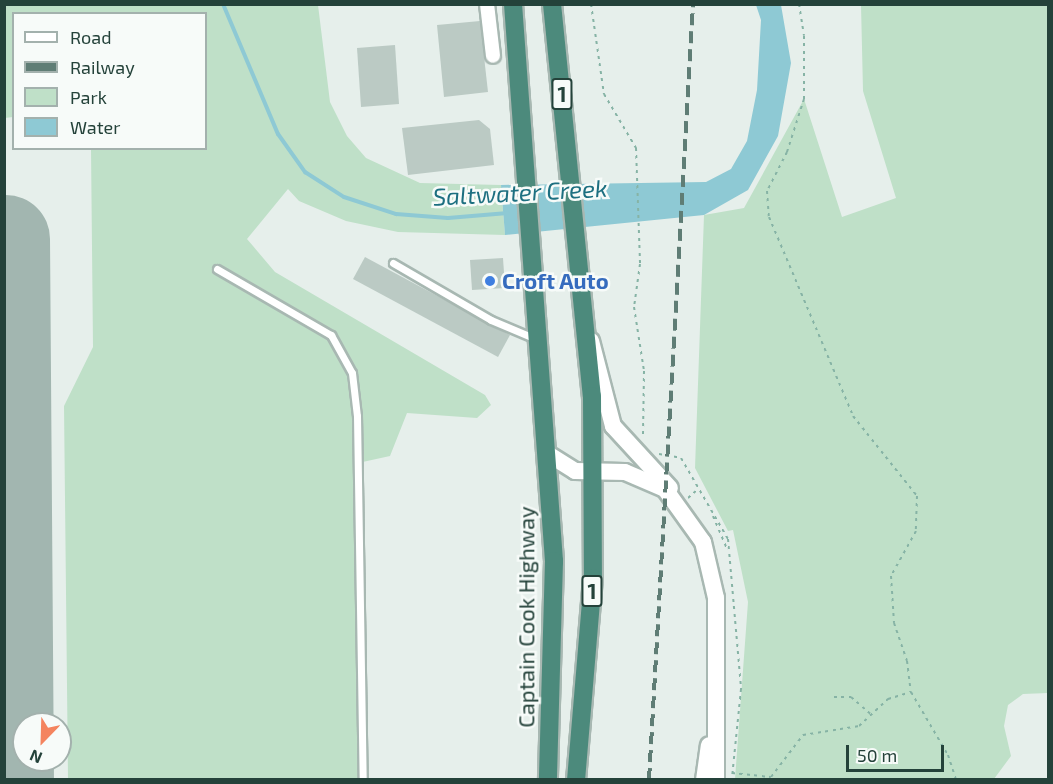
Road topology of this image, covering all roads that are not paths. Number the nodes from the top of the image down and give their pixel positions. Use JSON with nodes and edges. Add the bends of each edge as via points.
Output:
{"nodes":[{"id":1,"x":487,"y":4,"type":"edge"},
{"id":2,"x":513,"y":4,"type":"edge"},
{"id":3,"x":552,"y":4,"type":"edge"},
{"id":4,"x":493,"y":57,"type":"dead end"},
{"id":5,"x":393,"y":263,"type":"dead end"},
{"id":6,"x":217,"y":269,"type":"dead end"},
{"id":7,"x":588,"y":330,"type":"junction"},
{"id":8,"x":540,"y":340,"type":"junction"},
{"id":9,"x":549,"y":454,"type":"junction"},
{"id":10,"x":594,"y":473,"type":"junction"},
{"id":11,"x":677,"y":502,"type":"junction"},
{"id":12,"x":717,"y":704,"type":"junction"},
{"id":13,"x":363,"y":780,"type":"edge"},
{"id":14,"x":548,"y":780,"type":"edge"},
{"id":15,"x":576,"y":780,"type":"edge"},
{"id":16,"x":704,"y":780,"type":"edge"},
{"id":17,"x":716,"y":780,"type":"edge"}],
"edges":[{"from":1,"to":4,"type":"street"},
{"from":2,"to":8,"type":"highway","number":"1"},
{"from":3,"to":7,"type":"highway","number":"1"},
{"from":5,"to":8,"type":"lane","via":[[491,320]]},
{"from":6,"to":13,"type":"lane","via":[[331,335],[352,373],[357,416]]},
{"from":7,"to":10,"type":"highway","number":"1"},
{"from":7,"to":11,"type":"street","via":[[614,426],[666,480]]},
{"from":8,"to":9,"type":"highway","number":"1"},
{"from":9,"to":10,"type":"street","via":[[566,468]]},
{"from":9,"to":14,"type":"highway","name":"Captain Cook Highway","number":"1","via":[[554,639]]},
{"from":10,"to":11,"type":"street","via":[[632,474],[665,489]]},
{"from":10,"to":15,"type":"highway","number":"1","via":[[591,622]]},
{"from":11,"to":12,"type":"street","via":[[703,542],[714,576]]},
{"from":12,"to":16,"type":"street"},
{"from":12,"to":17,"type":"street"}]}
